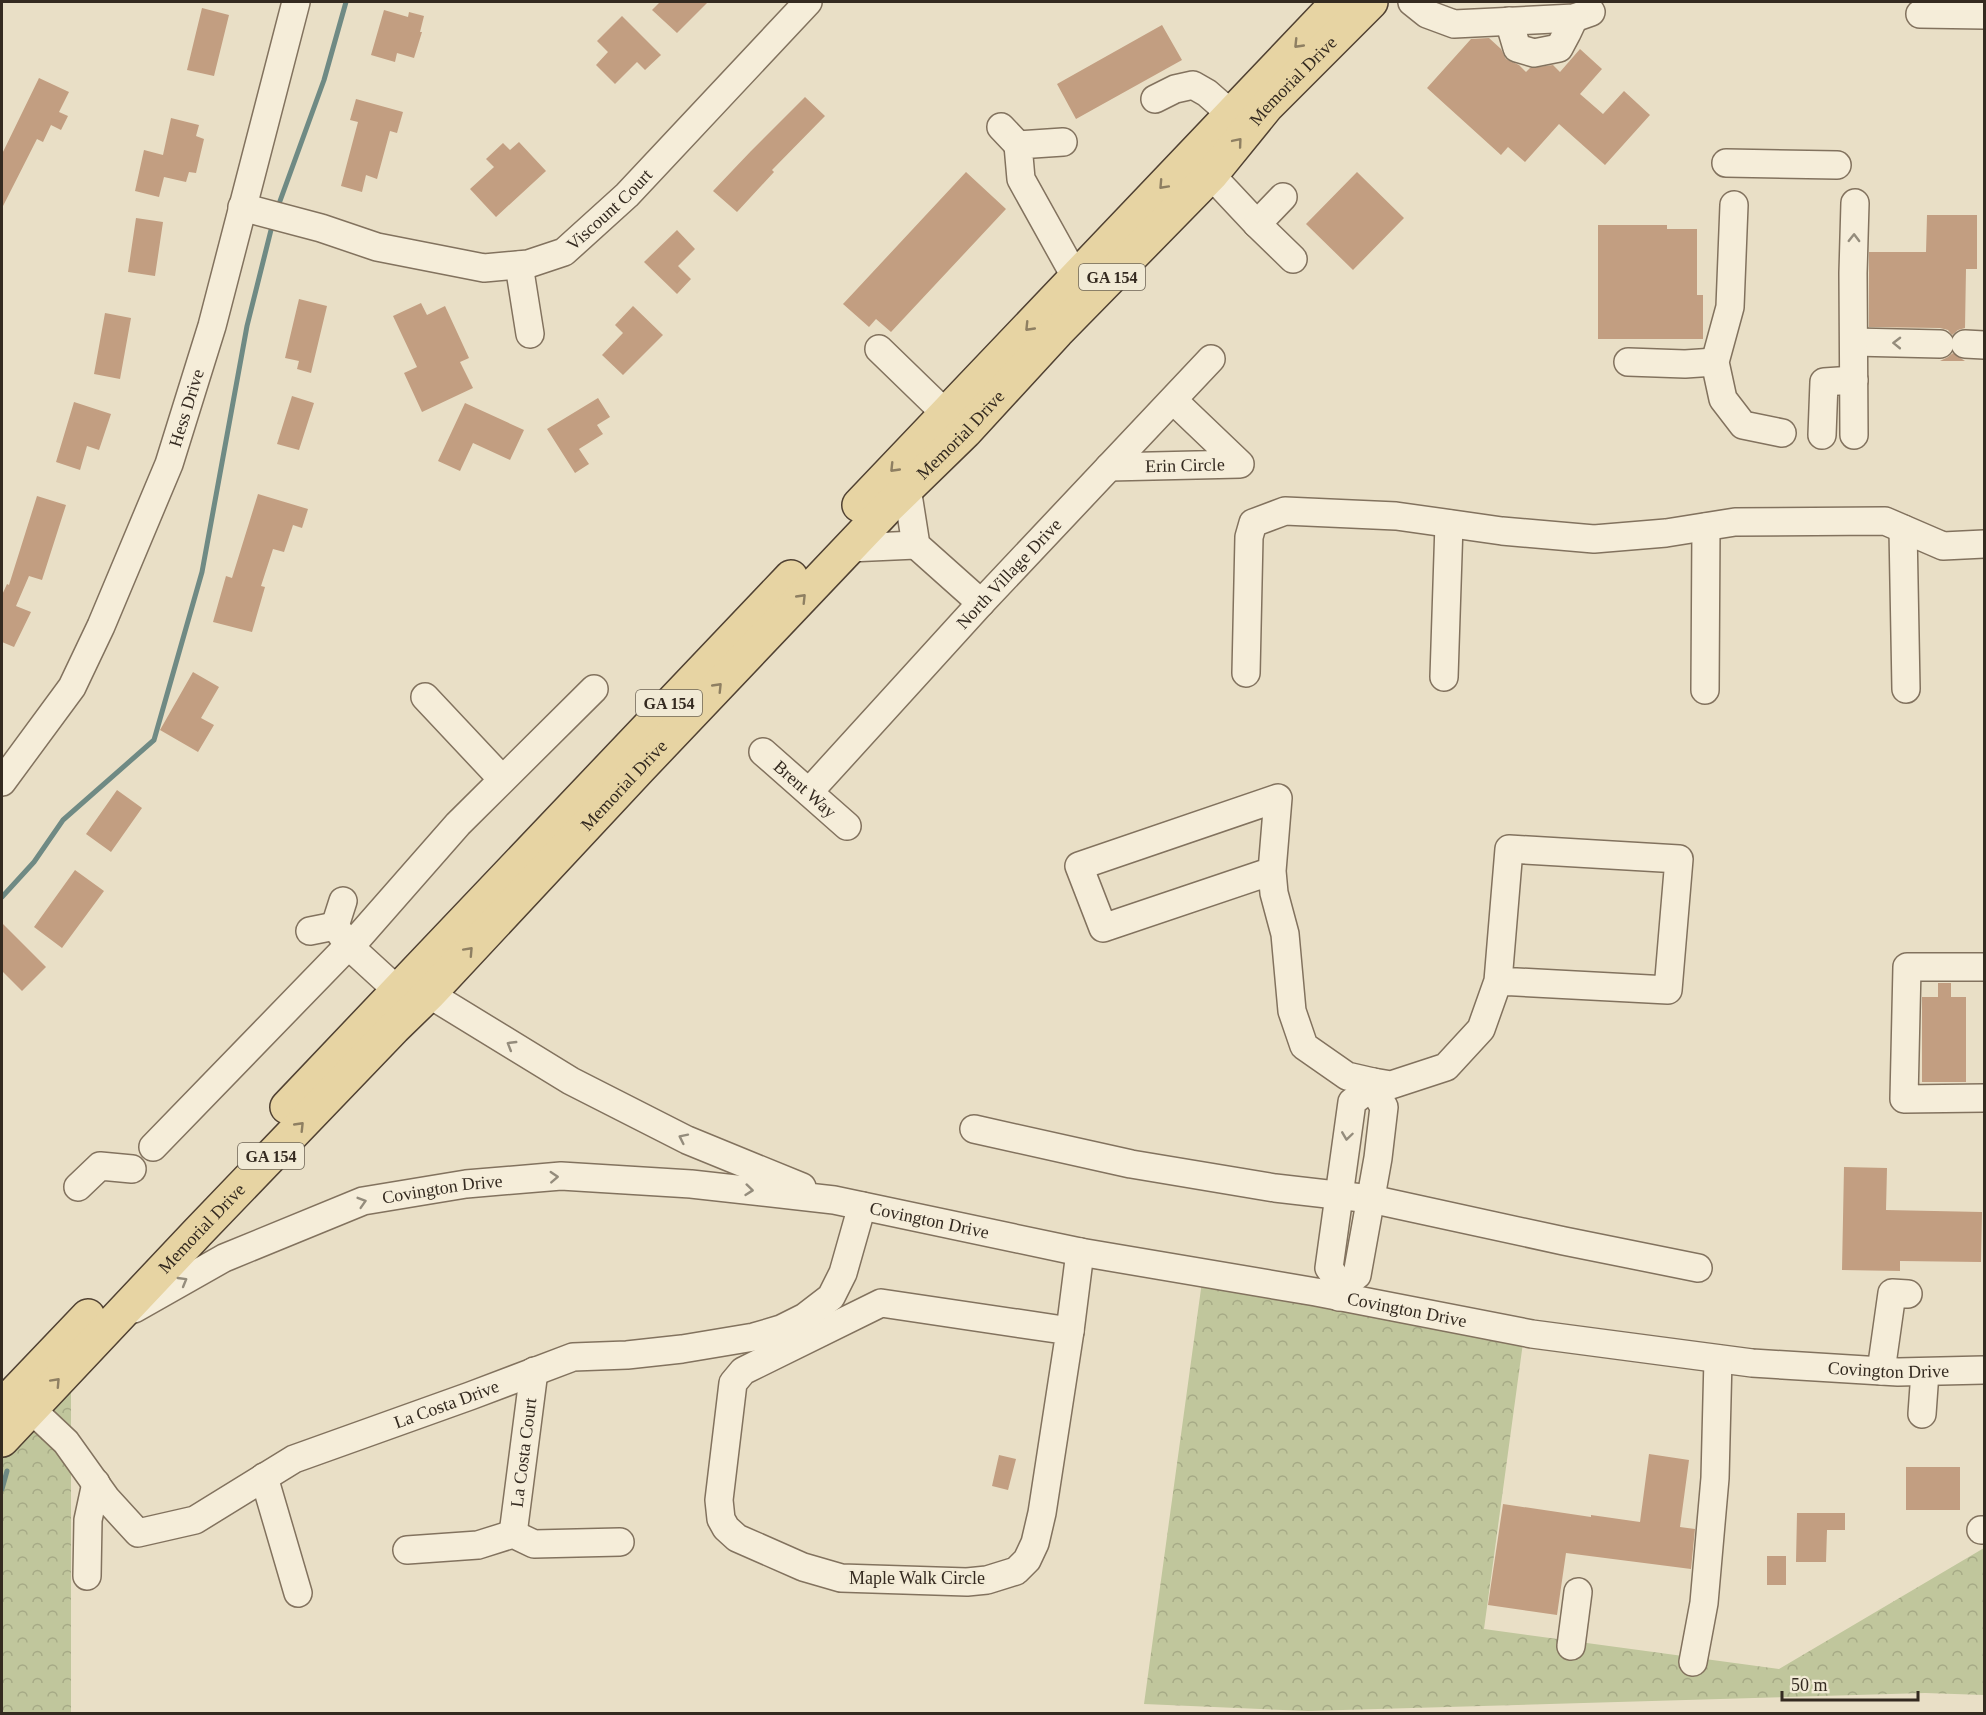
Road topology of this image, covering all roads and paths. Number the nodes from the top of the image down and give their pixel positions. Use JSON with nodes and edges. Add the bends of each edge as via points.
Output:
{"nodes":[{"id":1,"x":296,"y":2,"type":"edge"},
{"id":2,"x":808,"y":2,"type":"edge"},
{"id":3,"x":1338,"y":2,"type":"edge"},
{"id":4,"x":1371,"y":2,"type":"edge"},
{"id":5,"x":1412,"y":2,"type":"edge"},
{"id":6,"x":1920,"y":14,"type":"dead end"},
{"id":7,"x":1582,"y":15,"type":"dead end"},
{"id":8,"x":1984,"y":15,"type":"edge"},
{"id":9,"x":1155,"y":99,"type":"dead end"},
{"id":10,"x":1231,"y":114,"type":"junction"},
{"id":11,"x":1063,"y":142,"type":"dead end"},
{"id":12,"x":1726,"y":163,"type":"dead end"},
{"id":13,"x":1837,"y":165,"type":"dead end"},
{"id":14,"x":1211,"y":175,"type":"junction"},
{"id":15,"x":1283,"y":197,"type":"dead end"},
{"id":16,"x":1855,"y":203,"type":"dead end"},
{"id":17,"x":1734,"y":206,"type":"dead end"},
{"id":18,"x":242,"y":207,"type":"junction"},
{"id":19,"x":1257,"y":224,"type":"junction"},
{"id":20,"x":1293,"y":259,"type":"dead end"},
{"id":21,"x":519,"y":265,"type":"junction"},
{"id":22,"x":1076,"y":278,"type":"junction"},
{"id":23,"x":530,"y":334,"type":"dead end"},
{"id":24,"x":1854,"y":342,"type":"junction"},
{"id":25,"x":1963,"y":344,"type":"edge"},
{"id":26,"x":879,"y":348,"type":"dead end"},
{"id":27,"x":1211,"y":358,"type":"dead end"},
{"id":28,"x":1628,"y":362,"type":"dead end"},
{"id":29,"x":1715,"y":362,"type":"junction"},
{"id":30,"x":1854,"y":380,"type":"junction"},
{"id":31,"x":1173,"y":400,"type":"junction"},
{"id":32,"x":946,"y":414,"type":"junction"},
{"id":33,"x":1782,"y":433,"type":"dead end"},
{"id":34,"x":1822,"y":435,"type":"dead end"},
{"id":35,"x":1854,"y":435,"type":"dead end"},
{"id":36,"x":1109,"y":467,"type":"junction"},
{"id":37,"x":907,"y":488,"type":"junction"},
{"id":38,"x":1449,"y":524,"type":"junction"},
{"id":39,"x":1706,"y":527,"type":"junction"},
{"id":40,"x":1903,"y":529,"type":"junction"},
{"id":41,"x":1984,"y":544,"type":"edge"},
{"id":42,"x":916,"y":545,"type":"junction"},
{"id":43,"x":849,"y":548,"type":"junction"},
{"id":44,"x":981,"y":603,"type":"junction"},
{"id":45,"x":1246,"y":673,"type":"dead end"},
{"id":46,"x":1444,"y":677,"type":"dead end"},
{"id":47,"x":594,"y":689,"type":"dead end"},
{"id":48,"x":1906,"y":689,"type":"dead end"},
{"id":49,"x":1705,"y":690,"type":"dead end"},
{"id":50,"x":425,"y":697,"type":"dead end"},
{"id":51,"x":763,"y":752,"type":"dead end"},
{"id":52,"x":502,"y":779,"type":"junction"},
{"id":53,"x":2,"y":782,"type":"edge"},
{"id":54,"x":809,"y":792,"type":"junction"},
{"id":55,"x":847,"y":825,"type":"dead end"},
{"id":56,"x":1272,"y":871,"type":"junction"},
{"id":57,"x":338,"y":930,"type":"junction"},
{"id":58,"x":1984,"y":966,"type":"edge"},
{"id":59,"x":1498,"y":981,"type":"junction"},
{"id":60,"x":397,"y":990,"type":"junction"},
{"id":61,"x":429,"y":994,"type":"junction"},
{"id":62,"x":1372,"y":1085,"type":"junction"},
{"id":63,"x":1984,"y":1098,"type":"edge"},
{"id":64,"x":974,"y":1129,"type":"dead end"},
{"id":65,"x":153,"y":1147,"type":"dead end"},
{"id":66,"x":132,"y":1169,"type":"dead end"},
{"id":67,"x":78,"y":1187,"type":"dead end"},
{"id":68,"x":1339,"y":1194,"type":"junction"},
{"id":69,"x":1371,"y":1199,"type":"junction"},
{"id":70,"x":834,"y":1200,"type":"junction"},
{"id":71,"x":862,"y":1206,"type":"junction"},
{"id":72,"x":1332,"y":1245,"type":"junction"},
{"id":73,"x":1362,"y":1250,"type":"junction"},
{"id":74,"x":1080,"y":1252,"type":"junction"},
{"id":75,"x":1698,"y":1268,"type":"dead end"},
{"id":76,"x":1341,"y":1292,"type":"junction"},
{"id":77,"x":1908,"y":1294,"type":"dead end"},
{"id":78,"x":114,"y":1320,"type":"junction"},
{"id":79,"x":1070,"y":1331,"type":"junction"},
{"id":80,"x":1718,"y":1359,"type":"junction"},
{"id":81,"x":1984,"y":1370,"type":"edge"},
{"id":82,"x":534,"y":1371,"type":"junction"},
{"id":83,"x":1881,"y":1371,"type":"junction"},
{"id":84,"x":1925,"y":1372,"type":"junction"},
{"id":85,"x":16,"y":1408,"type":"edge"},
{"id":86,"x":1922,"y":1414,"type":"dead end"},
{"id":87,"x":2,"y":1440,"type":"edge"},
{"id":88,"x":264,"y":1477,"type":"junction"},
{"id":89,"x":96,"y":1483,"type":"junction"},
{"id":90,"x":513,"y":1534,"type":"junction"},
{"id":91,"x":620,"y":1542,"type":"dead end"},
{"id":92,"x":407,"y":1550,"type":"dead end"},
{"id":93,"x":87,"y":1576,"type":"dead end"},
{"id":94,"x":1578,"y":1592,"type":"dead end"},
{"id":95,"x":298,"y":1593,"type":"dead end"},
{"id":96,"x":1571,"y":1646,"type":"dead end"},
{"id":97,"x":1693,"y":1662,"type":"dead end"}],
"edges":[{"from":1,"to":18,"type":"street","name":"Hess Drive"},
{"from":2,"to":21,"type":"street","name":"Viscount Court","via":[[627,195],[564,252]]},
{"from":3,"to":10,"type":"main road","name":"Memorial Drive","number":"GA 154","one_way":true},
{"from":14,"to":4,"type":"main road","name":"Memorial Drive","number":"GA 154","one_way":true,"via":[[1267,106]]},
{"from":5,"to":7,"type":"street","via":[[1426,14],[1454,24],[1509,21],[1517,48],[1534,53],[1559,48]]},
{"from":6,"to":8,"type":"street"},
{"from":9,"to":10,"type":"street","via":[[1193,85]]},
{"from":10,"to":22,"type":"main road","name":"Memorial Drive","number":"GA 154","one_way":true},
{"from":11,"to":22,"type":"street","via":[[1010,136],[1021,179]]},
{"from":12,"to":13,"type":"street"},
{"from":14,"to":19,"type":"street"},
{"from":14,"to":37,"type":"main road","name":"Memorial Drive","number":"GA 154"},
{"from":15,"to":19,"type":"street"},
{"from":24,"to":16,"type":"street","one_way":true},
{"from":17,"to":29,"type":"street","via":[[1730,307]]},
{"from":18,"to":21,"type":"street","name":"Viscount Court","via":[[377,247],[484,268]]},
{"from":18,"to":53,"type":"street","name":"Hess Drive","via":[[212,326],[169,464],[72,687]]},
{"from":19,"to":20,"type":"street"},
{"from":21,"to":23,"type":"street"},
{"from":22,"to":32,"type":"main road","name":"Memorial Drive","number":"GA 154","one_way":true},
{"from":25,"to":24,"type":"street","one_way":true},
{"from":24,"to":30,"type":"street"},
{"from":26,"to":32,"type":"street"},
{"from":27,"to":31,"type":"street","name":"North Village Drive"},
{"from":28,"to":29,"type":"street"},
{"from":29,"to":33,"type":"street","via":[[1723,399],[1743,425]]},
{"from":30,"to":34,"type":"street","via":[[1813,381]]},
{"from":30,"to":35,"type":"street"},
{"from":31,"to":36,"type":"street","name":"North Village Drive"},
{"from":31,"to":36,"type":"street","name":"Erin Circle","via":[[1240,464]]},
{"from":32,"to":60,"type":"main road","name":"Memorial Drive","number":"GA 154","one_way":true},
{"from":36,"to":44,"type":"street","name":"North Village Drive"},
{"from":37,"to":42,"type":"street"},
{"from":37,"to":43,"type":"main road","name":"Memorial Drive","number":"GA 154"},
{"from":38,"to":39,"type":"street","via":[[1594,539]]},
{"from":38,"to":45,"type":"street","via":[[1396,516],[1285,511],[1253,523],[1249,537]]},
{"from":38,"to":46,"type":"street"},
{"from":39,"to":40,"type":"street","via":[[1735,522],[1885,521]]},
{"from":39,"to":49,"type":"street"},
{"from":40,"to":41,"type":"street","via":[[1943,546]]},
{"from":40,"to":48,"type":"street"},
{"from":42,"to":43,"type":"street"},
{"from":42,"to":44,"type":"street"},
{"from":61,"to":43,"type":"main road","name":"Memorial Drive","number":"GA 154","one_way":true},
{"from":44,"to":54,"type":"street","name":"North Village Drive"},
{"from":47,"to":52,"type":"street"},
{"from":50,"to":52,"type":"street"},
{"from":51,"to":54,"type":"street","name":"Brent Way"},
{"from":52,"to":57,"type":"street","via":[[458,824]]},
{"from":54,"to":55,"type":"street","name":"Brent Way"},
{"from":56,"to":56,"type":"street","via":[[1278,798],[1079,866],[1103,928]]},
{"from":56,"to":62,"type":"street","via":[[1292,1011],[1304,1046],[1347,1076]]},
{"from":57,"to":60,"type":"street"},
{"from":57,"to":65,"type":"street"},
{"from":58,"to":63,"type":"street","via":[[1907,967],[1904,1100]]},
{"from":59,"to":59,"type":"street","via":[[1668,990],[1679,860],[1509,849]]},
{"from":59,"to":62,"type":"street","via":[[1481,1029],[1446,1067],[1391,1085]]},
{"from":60,"to":61,"type":"street","name":"Covington Drive"},
{"from":60,"to":85,"type":"main road","name":"Memorial Drive","number":"GA 154"},
{"from":70,"to":61,"type":"street","name":"Covington Drive","one_way":true,"via":[[687,1140],[571,1081]]},
{"from":78,"to":61,"type":"main road","name":"Memorial Drive","number":"GA 154","one_way":true},
{"from":62,"to":68,"type":"street","one_way":true,"via":[[1352,1102]]},
{"from":62,"to":69,"type":"street","via":[[1384,1107]]},
{"from":64,"to":68,"type":"street","via":[[1131,1164],[1275,1188]]},
{"from":66,"to":67,"type":"street","via":[[100,1166]]},
{"from":68,"to":69,"type":"street"},
{"from":68,"to":72,"type":"street"},
{"from":69,"to":73,"type":"street"},
{"from":69,"to":75,"type":"street"},
{"from":70,"to":71,"type":"street","name":"Covington Drive"},
{"from":78,"to":70,"type":"street","name":"Covington Drive","one_way":true,"via":[[224,1258],[374,1199],[466,1184],[561,1176],[691,1184]]},
{"from":71,"to":74,"type":"street","name":"Covington Drive"},
{"from":71,"to":82,"type":"street","name":"La Costa Drive","via":[[843,1272],[831,1297],[805,1317],[754,1337],[682,1349],[573,1357]]},
{"from":72,"to":73,"type":"street"},
{"from":72,"to":76,"type":"street","via":[[1329,1268]]},
{"from":73,"to":76,"type":"street","via":[[1357,1275]]},
{"from":74,"to":76,"type":"street","name":"Covington Drive"},
{"from":74,"to":79,"type":"street","name":"Maple Walk Circle"},
{"from":76,"to":80,"type":"street","name":"Covington Drive","via":[[1532,1334]]},
{"from":77,"to":83,"type":"street","via":[[1892,1293]]},
{"from":85,"to":78,"type":"main road","name":"Memorial Drive","number":"GA 154","one_way":true},
{"from":79,"to":79,"type":"street","name":"Maple Walk Circle","via":[[1042,1513],[1035,1543],[1016,1571],[967,1582],[841,1578],[803,1567],[737,1538],[726,1528],[719,1500],[733,1383],[743,1371],[881,1304]]},
{"from":80,"to":83,"type":"street","name":"Covington Drive"},
{"from":80,"to":97,"type":"street","via":[[1715,1478],[1704,1603]]},
{"from":81,"to":84,"type":"street","name":"Covington Drive"},
{"from":82,"to":88,"type":"street","name":"La Costa Drive","via":[[294,1459]]},
{"from":82,"to":90,"type":"street","name":"La Costa Court"},
{"from":83,"to":84,"type":"street","name":"Covington Drive"},
{"from":84,"to":86,"type":"street"},
{"from":85,"to":87,"type":"main road","name":"Memorial Drive","number":"GA 154"},
{"from":85,"to":89,"type":"street","name":"La Costa Drive","via":[[66,1442]]},
{"from":88,"to":89,"type":"street","name":"La Costa Drive","via":[[195,1520],[138,1533]]},
{"from":88,"to":95,"type":"street"},
{"from":89,"to":93,"type":"street","via":[[88,1520]]},
{"from":90,"to":91,"type":"street","via":[[534,1544]]},
{"from":90,"to":92,"type":"street","via":[[478,1545]]},
{"from":94,"to":96,"type":"street"}]}
